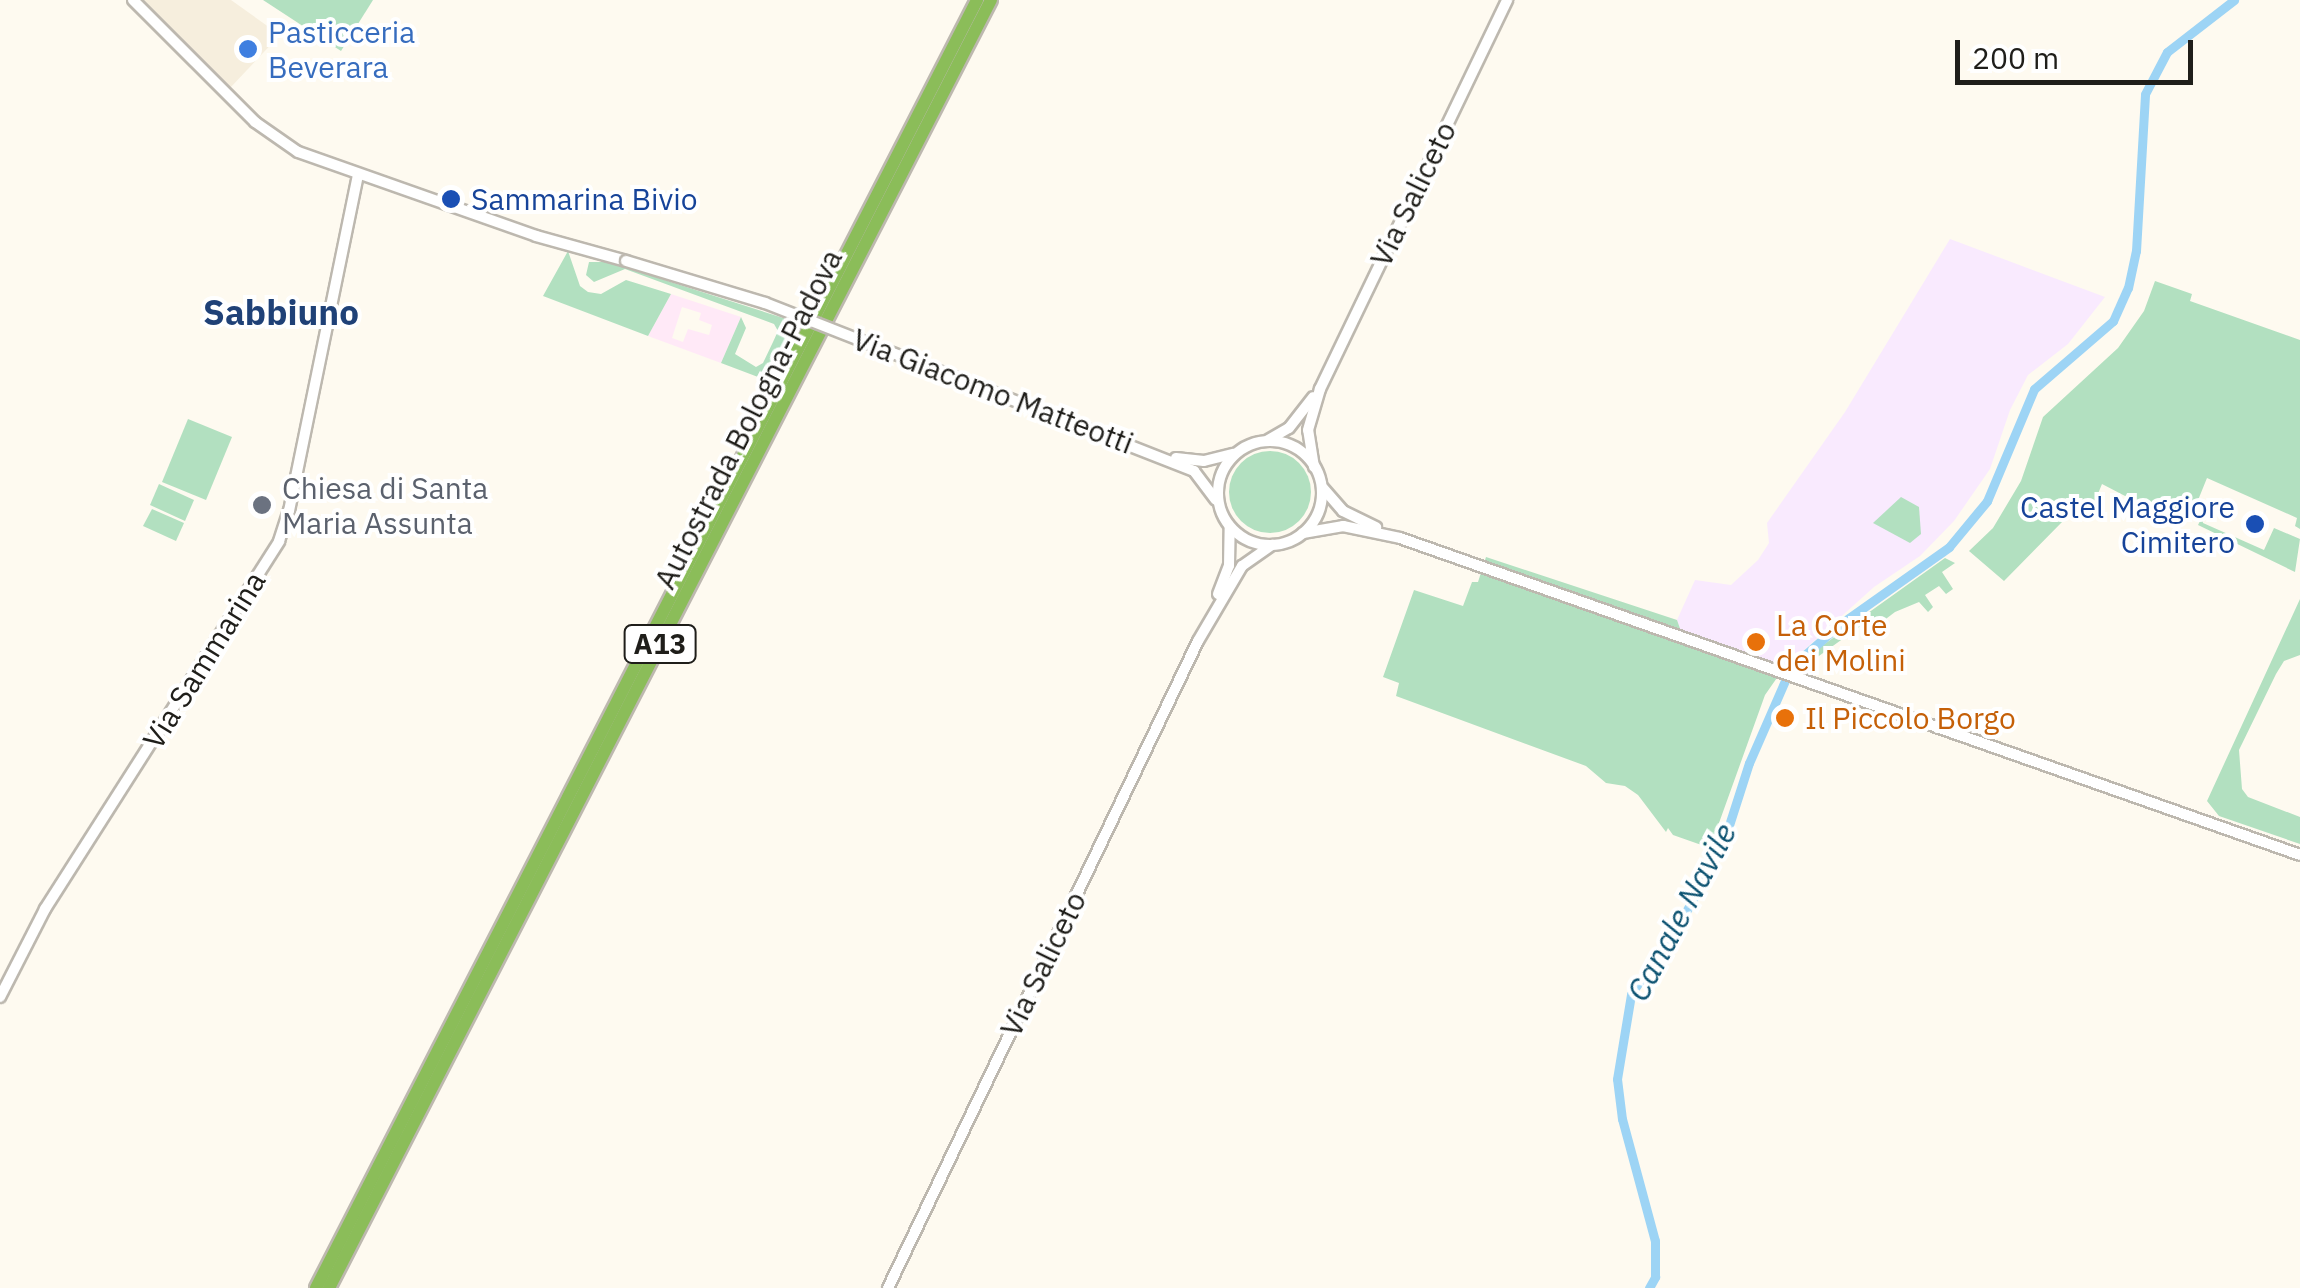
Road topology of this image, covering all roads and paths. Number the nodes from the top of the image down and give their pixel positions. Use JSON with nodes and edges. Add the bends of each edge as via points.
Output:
{"nodes":[{"id":1,"x":133,"y":0,"type":"edge"},
{"id":2,"x":977,"y":0,"type":"edge"},
{"id":3,"x":991,"y":0,"type":"edge"},
{"id":4,"x":1507,"y":0,"type":"edge"},
{"id":5,"x":358,"y":175,"type":"junction"},
{"id":6,"x":1320,"y":389,"type":"junction"},
{"id":7,"x":1267,"y":441,"type":"junction"},
{"id":8,"x":1238,"y":451,"type":"junction"},
{"id":9,"x":1161,"y":455,"type":"junction"},
{"id":10,"x":1314,"y":466,"type":"junction"},
{"id":11,"x":1321,"y":486,"type":"junction"},
{"id":12,"x":1219,"y":505,"type":"junction"},
{"id":13,"x":1230,"y":527,"type":"junction"},
{"id":14,"x":1303,"y":533,"type":"junction"},
{"id":15,"x":1400,"y":538,"type":"junction"},
{"id":16,"x":1272,"y":545,"type":"junction"},
{"id":17,"x":1198,"y":641,"type":"junction"},
{"id":18,"x":2300,"y":855,"type":"edge"},
{"id":19,"x":0,"y":998,"type":"edge"},
{"id":20,"x":316,"y":1288,"type":"edge"},
{"id":21,"x":330,"y":1288,"type":"edge"},
{"id":22,"x":888,"y":1288,"type":"edge"}],
"edges":[{"from":1,"to":5,"type":"main road","name":"Via Giacomo Matteotti","via":[[277,140]]},
{"from":2,"to":20,"type":"highway","name":"Autostrada Bologna-Padova","number":"A13"},
{"from":3,"to":21,"type":"highway","name":"Autostrada Bologna-Padova","number":"A13"},
{"from":4,"to":6,"type":"main road","name":"Via Saliceto"},
{"from":5,"to":9,"type":"main road","name":"Via Giacomo Matteotti","bridge":true,"via":[[765,304]]},
{"from":5,"to":19,"type":"main road","name":"Via Sammarina","via":[[279,541],[45,910]]},
{"from":6,"to":7,"type":"main road","name":"Via Saliceto","via":[[1289,428]]},
{"from":6,"to":10,"type":"main road","name":"Via Saliceto","via":[[1308,430]]},
{"from":7,"to":8,"type":"main road","name":"Via Saliceto"},
{"from":7,"to":10,"type":"main road","via":[[1294,447]]},
{"from":8,"to":9,"type":"main road","name":"Via Giacomo Matteotti","via":[[1204,462]]},
{"from":8,"to":12,"type":"main road","via":[[1220,475]]},
{"from":9,"to":12,"type":"main road","name":"Via Giacomo Matteotti","via":[[1194,472]]},
{"from":10,"to":11,"type":"main road","name":"Via Saliceto"},
{"from":11,"to":14,"type":"main road","via":[[1316,516]]},
{"from":11,"to":15,"type":"main road","via":[[1344,512]]},
{"from":12,"to":13,"type":"main road"},
{"from":13,"to":16,"type":"main road"},
{"from":13,"to":17,"type":"main road","name":"Via Saliceto","via":[[1229,566]]},
{"from":14,"to":15,"type":"main road","via":[[1344,526]]},
{"from":14,"to":16,"type":"main road","name":"Via Saliceto"},
{"from":15,"to":18,"type":"main road"},
{"from":16,"to":17,"type":"main road","name":"Via Saliceto","via":[[1242,566]]},
{"from":17,"to":22,"type":"main road","name":"Via Saliceto"}]}
